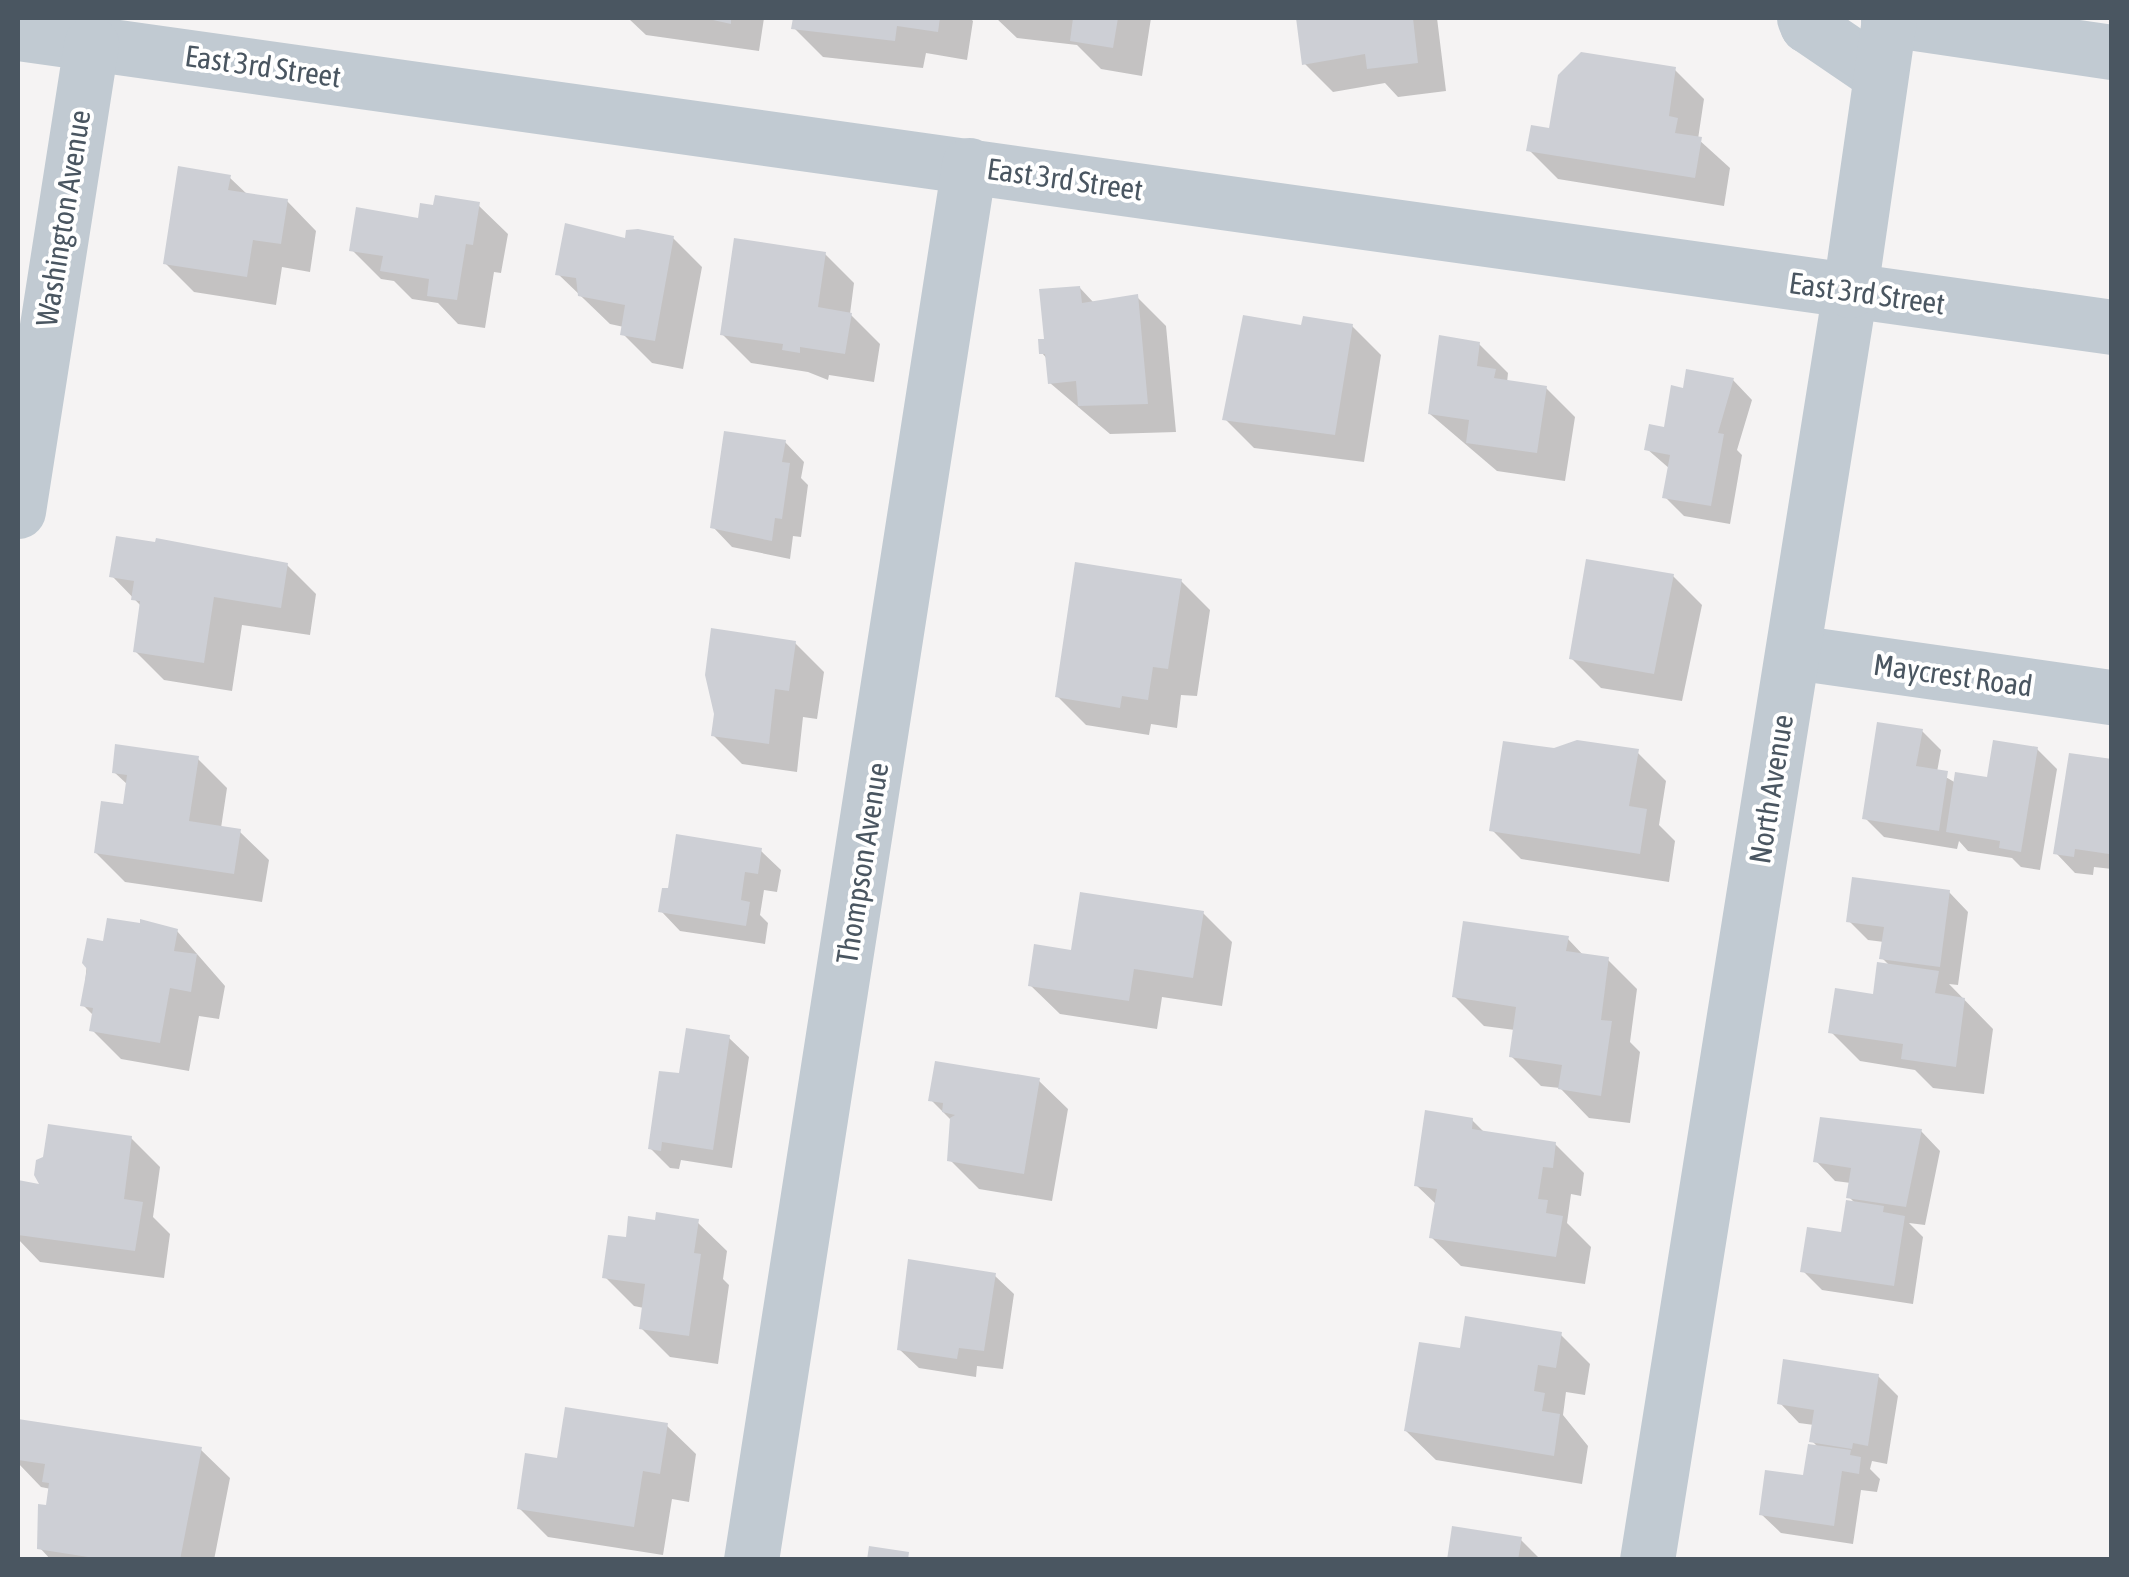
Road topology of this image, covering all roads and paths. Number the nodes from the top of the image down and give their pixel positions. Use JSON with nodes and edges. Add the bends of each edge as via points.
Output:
{"nodes":[{"id":1,"x":1804,"y":18,"type":"edge"},
{"id":2,"x":1888,"y":18,"type":"edge"},
{"id":3,"x":18,"y":32,"type":"edge"},
{"id":4,"x":91,"y":44,"type":"junction"},
{"id":5,"x":2112,"y":52,"type":"edge"},
{"id":6,"x":1879,"y":74,"type":"junction"},
{"id":7,"x":969,"y":165,"type":"junction"},
{"id":8,"x":1850,"y":290,"type":"junction"},
{"id":9,"x":2112,"y":327,"type":"edge"},
{"id":10,"x":18,"y":512,"type":"edge"},
{"id":11,"x":1794,"y":652,"type":"junction"},
{"id":12,"x":2112,"y":697,"type":"edge"},
{"id":13,"x":751,"y":1560,"type":"edge"},
{"id":14,"x":1647,"y":1560,"type":"edge"}],
"edges":[{"from":1,"to":6,"type":"street"},
{"from":2,"to":5,"type":"street"},
{"from":2,"to":6,"type":"street","name":"North Avenue"},
{"from":3,"to":4,"type":"street","name":"East 3rd Street"},
{"from":4,"to":7,"type":"street","name":"East 3rd Street"},
{"from":4,"to":10,"type":"street","name":"Washington Avenue"},
{"from":6,"to":8,"type":"street","name":"North Avenue"},
{"from":7,"to":8,"type":"street","name":"East 3rd Street"},
{"from":7,"to":13,"type":"street","name":"Thompson Avenue"},
{"from":8,"to":9,"type":"street","name":"East 3rd Street"},
{"from":8,"to":11,"type":"street","name":"North Avenue"},
{"from":11,"to":12,"type":"street","name":"Maycrest Road"},
{"from":11,"to":14,"type":"street","name":"North Avenue"}]}
